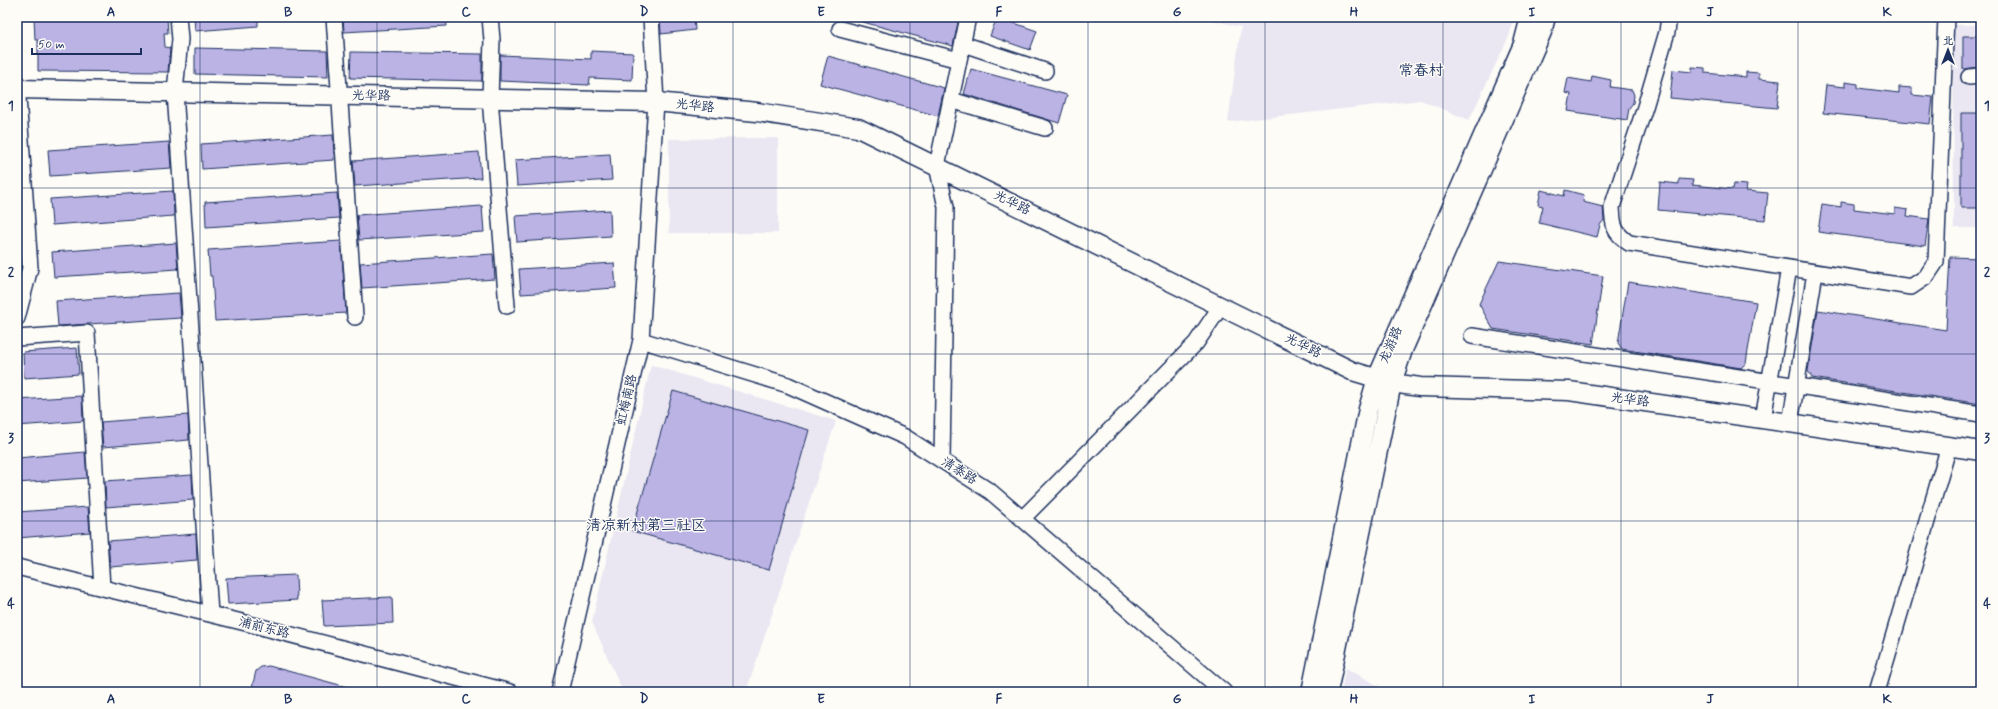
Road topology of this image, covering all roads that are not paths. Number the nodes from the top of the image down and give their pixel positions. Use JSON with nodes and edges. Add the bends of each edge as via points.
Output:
{"nodes":[{"id":1,"x":178,"y":17,"type":"edge"},
{"id":2,"x":334,"y":17,"type":"edge"},
{"id":3,"x":490,"y":17,"type":"edge"},
{"id":4,"x":651,"y":17,"type":"edge"},
{"id":5,"x":968,"y":17,"type":"edge"},
{"id":6,"x":1530,"y":17,"type":"edge"},
{"id":7,"x":1546,"y":17,"type":"edge"},
{"id":8,"x":1669,"y":17,"type":"edge"},
{"id":9,"x":1946,"y":17,"type":"edge"},
{"id":10,"x":840,"y":29,"type":"dead end"},
{"id":11,"x":963,"y":44,"type":"junction"},
{"id":12,"x":959,"y":60,"type":"junction"},
{"id":13,"x":1046,"y":71,"type":"dead end"},
{"id":14,"x":17,"y":83,"type":"edge"},
{"id":15,"x":17,"y":89,"type":"edge"},
{"id":16,"x":175,"y":92,"type":"junction"},
{"id":17,"x":339,"y":95,"type":"junction"},
{"id":18,"x":490,"y":98,"type":"junction"},
{"id":19,"x":951,"y":100,"type":"junction"},
{"id":20,"x":656,"y":102,"type":"junction"},
{"id":21,"x":1045,"y":128,"type":"dead end"},
{"id":22,"x":937,"y":166,"type":"junction"},
{"id":23,"x":1788,"y":268,"type":"junction"},
{"id":24,"x":1815,"y":273,"type":"junction"},
{"id":25,"x":507,"y":306,"type":"dead end"},
{"id":26,"x":1221,"y":306,"type":"junction"},
{"id":27,"x":355,"y":317,"type":"dead end"},
{"id":28,"x":17,"y":318,"type":"edge"},
{"id":29,"x":1472,"y":336,"type":"dead end"},
{"id":30,"x":17,"y":338,"type":"edge"},
{"id":31,"x":641,"y":340,"type":"junction"},
{"id":32,"x":1384,"y":381,"type":"junction"},
{"id":33,"x":1770,"y":382,"type":"junction"},
{"id":34,"x":1796,"y":386,"type":"junction"},
{"id":35,"x":1981,"y":414,"type":"edge"},
{"id":36,"x":1763,"y":419,"type":"junction"},
{"id":37,"x":1790,"y":423,"type":"junction"},
{"id":38,"x":1949,"y":446,"type":"junction"},
{"id":39,"x":1981,"y":451,"type":"edge"},
{"id":40,"x":942,"y":461,"type":"junction"},
{"id":41,"x":1022,"y":518,"type":"junction"},
{"id":42,"x":17,"y":567,"type":"edge"},
{"id":43,"x":102,"y":588,"type":"junction"},
{"id":44,"x":210,"y":614,"type":"junction"},
{"id":45,"x":510,"y":692,"type":"edge"},
{"id":46,"x":560,"y":692,"type":"edge"},
{"id":47,"x":1224,"y":692,"type":"edge"},
{"id":48,"x":1311,"y":692,"type":"edge"},
{"id":49,"x":1328,"y":692,"type":"edge"},
{"id":50,"x":1878,"y":692,"type":"edge"}],
"edges":[{"from":1,"to":16,"type":"street","via":[[180,39]]},
{"from":2,"to":17,"type":"street"},
{"from":3,"to":18,"type":"street"},
{"from":4,"to":20,"type":"street","name":"虹梅南路"},
{"from":5,"to":11,"type":"street"},
{"from":6,"to":32,"type":"main road","name":"龙游路","via":[[1523,44]]},
{"from":7,"to":32,"type":"main road","name":"龙游路","via":[[1539,39],[1403,350]]},
{"from":8,"to":23,"type":"street","via":[[1645,107],[1612,207],[1613,224],[1619,236],[1630,243]]},
{"from":9,"to":24,"type":"street","via":[[1936,262],[1926,276],[1911,287]]},
{"from":10,"to":12,"type":"street"},
{"from":11,"to":12,"type":"street"},
{"from":11,"to":13,"type":"street"},
{"from":12,"to":19,"type":"street"},
{"from":14,"to":15,"type":"street"},
{"from":15,"to":16,"type":"main road","name":"光华路"},
{"from":15,"to":28,"type":"street","via":[[30,268]]},
{"from":16,"to":17,"type":"main road","name":"光华路"},
{"from":16,"to":44,"type":"street"},
{"from":17,"to":18,"type":"main road","name":"光华路"},
{"from":17,"to":27,"type":"street"},
{"from":18,"to":20,"type":"main road","name":"光华路"},
{"from":18,"to":25,"type":"street"},
{"from":19,"to":21,"type":"street"},
{"from":19,"to":22,"type":"street"},
{"from":20,"to":22,"type":"main road","name":"光华路","via":[[757,112],[858,128]]},
{"from":20,"to":31,"type":"street","name":"虹梅南路"},
{"from":22,"to":26,"type":"main road","name":"光华路"},
{"from":22,"to":40,"type":"street","via":[[946,207]]},
{"from":23,"to":24,"type":"street"},
{"from":23,"to":33,"type":"street"},
{"from":24,"to":34,"type":"street"},
{"from":26,"to":32,"type":"main road","name":"光华路","via":[[1352,370]]},
{"from":26,"to":41,"type":"street","via":[[1196,343]]},
{"from":29,"to":33,"type":"street"},
{"from":30,"to":43,"type":"street","via":[[87,333]]},
{"from":31,"to":40,"type":"street","name":"清泰路","via":[[788,384],[905,437]]},
{"from":31,"to":46,"type":"street","name":"虹梅南路"},
{"from":32,"to":36,"type":"main road","name":"光华路","via":[[1420,388],[1569,391]]},
{"from":32,"to":48,"type":"main road","name":"龙游路","via":[[1368,409]]},
{"from":32,"to":49,"type":"main road","name":"龙游路"},
{"from":33,"to":34,"type":"street"},
{"from":33,"to":36,"type":"street"},
{"from":34,"to":35,"type":"street"},
{"from":34,"to":37,"type":"street"},
{"from":36,"to":37,"type":"main road","name":"光华路"},
{"from":37,"to":38,"type":"main road","name":"光华路"},
{"from":38,"to":39,"type":"main road","name":"光华路"},
{"from":38,"to":50,"type":"street"},
{"from":40,"to":41,"type":"street","name":"清泰路","via":[[991,492]]},
{"from":41,"to":47,"type":"street","name":"清泰路"},
{"from":42,"to":43,"type":"street","name":"浦前东路"},
{"from":43,"to":44,"type":"street","name":"浦前东路"},
{"from":44,"to":45,"type":"street","name":"浦前东路"}]}
